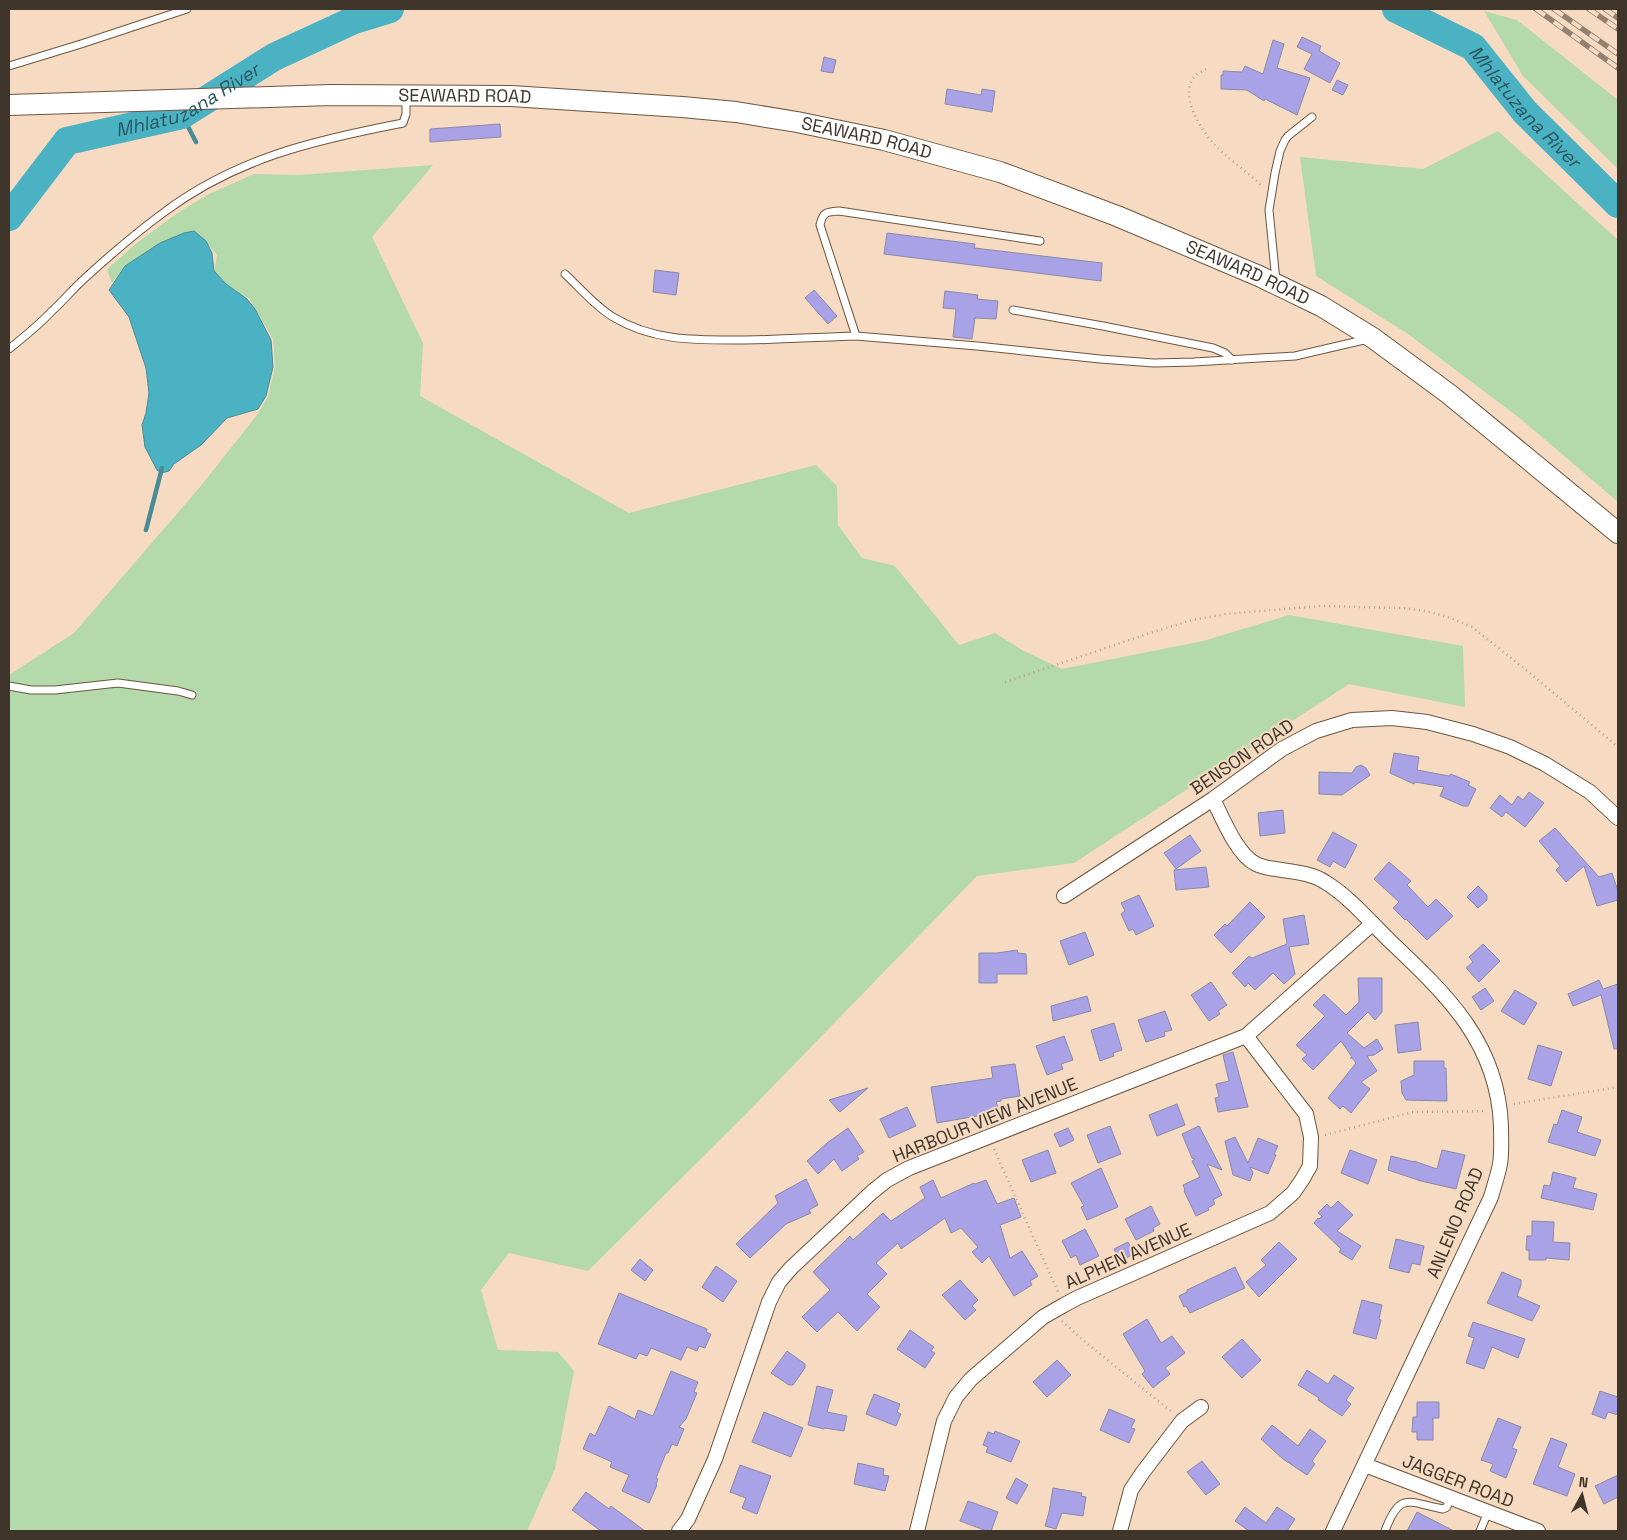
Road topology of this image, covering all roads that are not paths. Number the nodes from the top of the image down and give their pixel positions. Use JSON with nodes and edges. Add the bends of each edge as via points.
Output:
{"nodes":[{"id":1,"x":187,"y":9,"type":"edge"},
{"id":2,"x":9,"y":66,"type":"edge"},
{"id":3,"x":406,"y":96,"type":"junction"},
{"id":4,"x":9,"y":105,"type":"edge"},
{"id":5,"x":1312,"y":117,"type":"dead end"},
{"id":6,"x":1040,"y":241,"type":"dead end"},
{"id":7,"x":565,"y":274,"type":"dead end"},
{"id":8,"x":1276,"y":284,"type":"junction"},
{"id":9,"x":1012,"y":310,"type":"dead end"},
{"id":10,"x":856,"y":336,"type":"junction"},
{"id":11,"x":1373,"y":338,"type":"junction"},
{"id":12,"x":9,"y":349,"type":"edge"},
{"id":13,"x":1232,"y":360,"type":"junction"},
{"id":14,"x":1618,"y":534,"type":"edge"},
{"id":15,"x":9,"y":686,"type":"edge"},
{"id":16,"x":192,"y":694,"type":"dead end"},
{"id":17,"x":1213,"y":798,"type":"junction"},
{"id":18,"x":1618,"y":818,"type":"edge"},
{"id":19,"x":1064,"y":896,"type":"dead end"},
{"id":20,"x":1372,"y":924,"type":"junction"},
{"id":21,"x":1246,"y":1036,"type":"junction"},
{"id":22,"x":1201,"y":1407,"type":"dead end"},
{"id":23,"x":1365,"y":1465,"type":"junction"},
{"id":24,"x":1450,"y":1498,"type":"junction"},
{"id":25,"x":1488,"y":1512,"type":"junction"},
{"id":26,"x":679,"y":1531,"type":"edge"},
{"id":27,"x":917,"y":1531,"type":"edge"},
{"id":28,"x":1120,"y":1531,"type":"edge"},
{"id":29,"x":1333,"y":1531,"type":"edge"},
{"id":30,"x":1385,"y":1531,"type":"edge"},
{"id":31,"x":1480,"y":1531,"type":"edge"},
{"id":32,"x":1538,"y":1531,"type":"edge"}],
"edges":[{"from":1,"to":2,"type":"lane"},
{"from":3,"to":4,"type":"street","name":"SEAWARD ROAD","via":[[332,95]]},
{"from":3,"to":8,"type":"street","name":"SEAWARD ROAD","via":[[511,96],[682,107],[736,112],[884,140],[1009,176],[1117,216]]},
{"from":3,"to":12,"type":"lane","via":[[403,123],[259,159],[205,185],[164,212],[82,280],[51,313]]},
{"from":5,"to":8,"type":"lane","via":[[1288,136],[1278,158],[1269,210]]},
{"from":6,"to":10,"type":"lane","via":[[828,212],[821,217],[820,225]]},
{"from":7,"to":10,"type":"lane","via":[[598,306],[650,334],[683,340]]},
{"from":8,"to":11,"type":"street","name":"SEAWARD ROAD","via":[[1321,306]]},
{"from":9,"to":13,"type":"lane","via":[[1213,348]]},
{"from":10,"to":13,"type":"lane","via":[[1154,363]]},
{"from":11,"to":13,"type":"lane","via":[[1295,356]]},
{"from":11,"to":14,"type":"street","name":"SEAWARD ROAD","via":[[1449,394]]},
{"from":15,"to":16,"type":"lane","via":[[55,690],[118,683]]},
{"from":17,"to":18,"type":"street","name":"BENSON ROAD","via":[[1282,749],[1316,731],[1352,720],[1392,718],[1427,722],[1510,747],[1590,792]]},
{"from":17,"to":19,"type":"street","name":"BENSON ROAD"},
{"from":17,"to":20,"type":"street","name":"ANLENO ROAD","via":[[1234,842],[1254,863],[1308,874],[1325,881]]},
{"from":20,"to":21,"type":"street","name":"HARBOUR VIEW AVENUE"},
{"from":20,"to":23,"type":"street","name":"ANLENO ROAD","via":[[1452,1003],[1474,1033],[1496,1088],[1500,1109],[1500,1163],[1491,1197]]},
{"from":21,"to":26,"type":"street","name":"HARBOUR VIEW AVENUE","via":[[909,1168],[872,1192],[779,1282],[769,1302],[715,1459]]},
{"from":21,"to":27,"type":"street","name":"ALPHEN AVENUE","via":[[1306,1114],[1311,1137],[1310,1166],[1293,1193],[1270,1213],[1058,1308],[1043,1317],[971,1379],[956,1397],[944,1421]]},
{"from":22,"to":28,"type":"street","via":[[1182,1421],[1143,1472],[1132,1490]]},
{"from":23,"to":24,"type":"street","name":"JAGGER ROAD"},
{"from":23,"to":29,"type":"street","name":"ANLENO ROAD"},
{"from":24,"to":25,"type":"street","name":"JAGGER ROAD"},
{"from":24,"to":30,"type":"lane","via":[[1443,1509],[1414,1502],[1400,1504]]},
{"from":25,"to":31,"type":"lane"},
{"from":25,"to":32,"type":"street","name":"JAGGER ROAD"}]}
